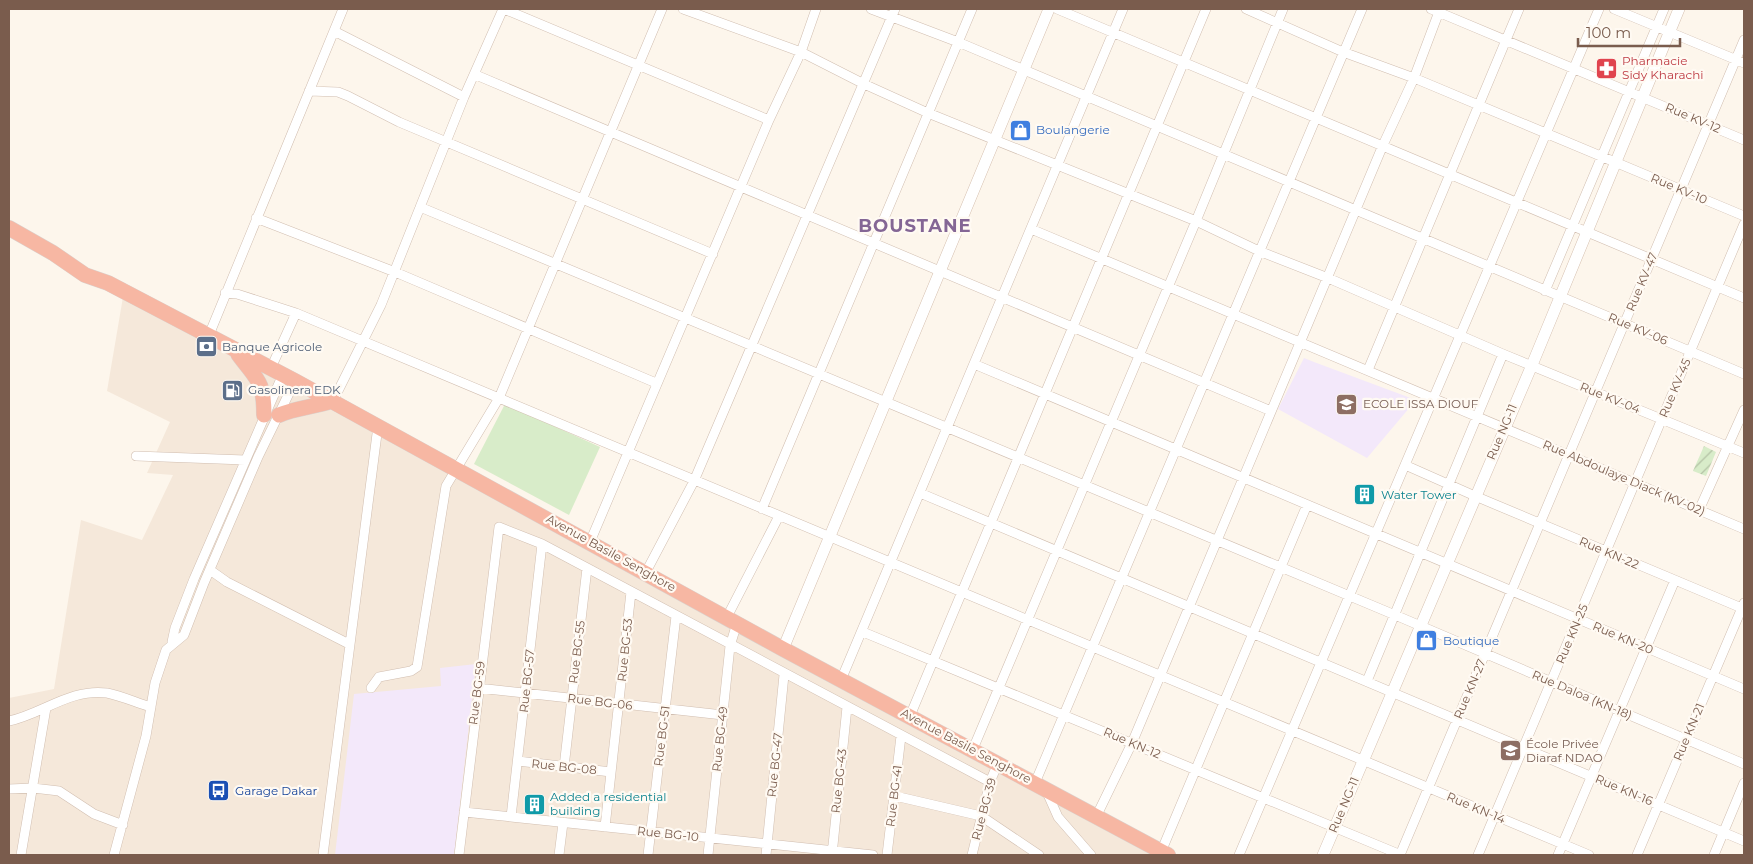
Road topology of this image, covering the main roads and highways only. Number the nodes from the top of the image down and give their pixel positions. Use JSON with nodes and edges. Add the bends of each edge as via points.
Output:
{"nodes":[{"id":1,"x":9,"y":228,"type":"edge"},
{"id":2,"x":234,"y":348,"type":"junction"},
{"id":3,"x":333,"y":401,"type":"junction"},
{"id":4,"x":1164,"y":853,"type":"edge"}],
"edges":[{"from":1,"to":2,"type":"highway","name":"Avenue Basile Senghore","via":[[85,275],[108,282]]},
{"from":2,"to":3,"type":"highway","name":"Avenue Basile Senghore"},
{"from":2,"to":3,"type":"highway","via":[[260,380],[272,415]]},
{"from":3,"to":4,"type":"highway","name":"Avenue Basile Senghore","via":[[783,649]]}]}
